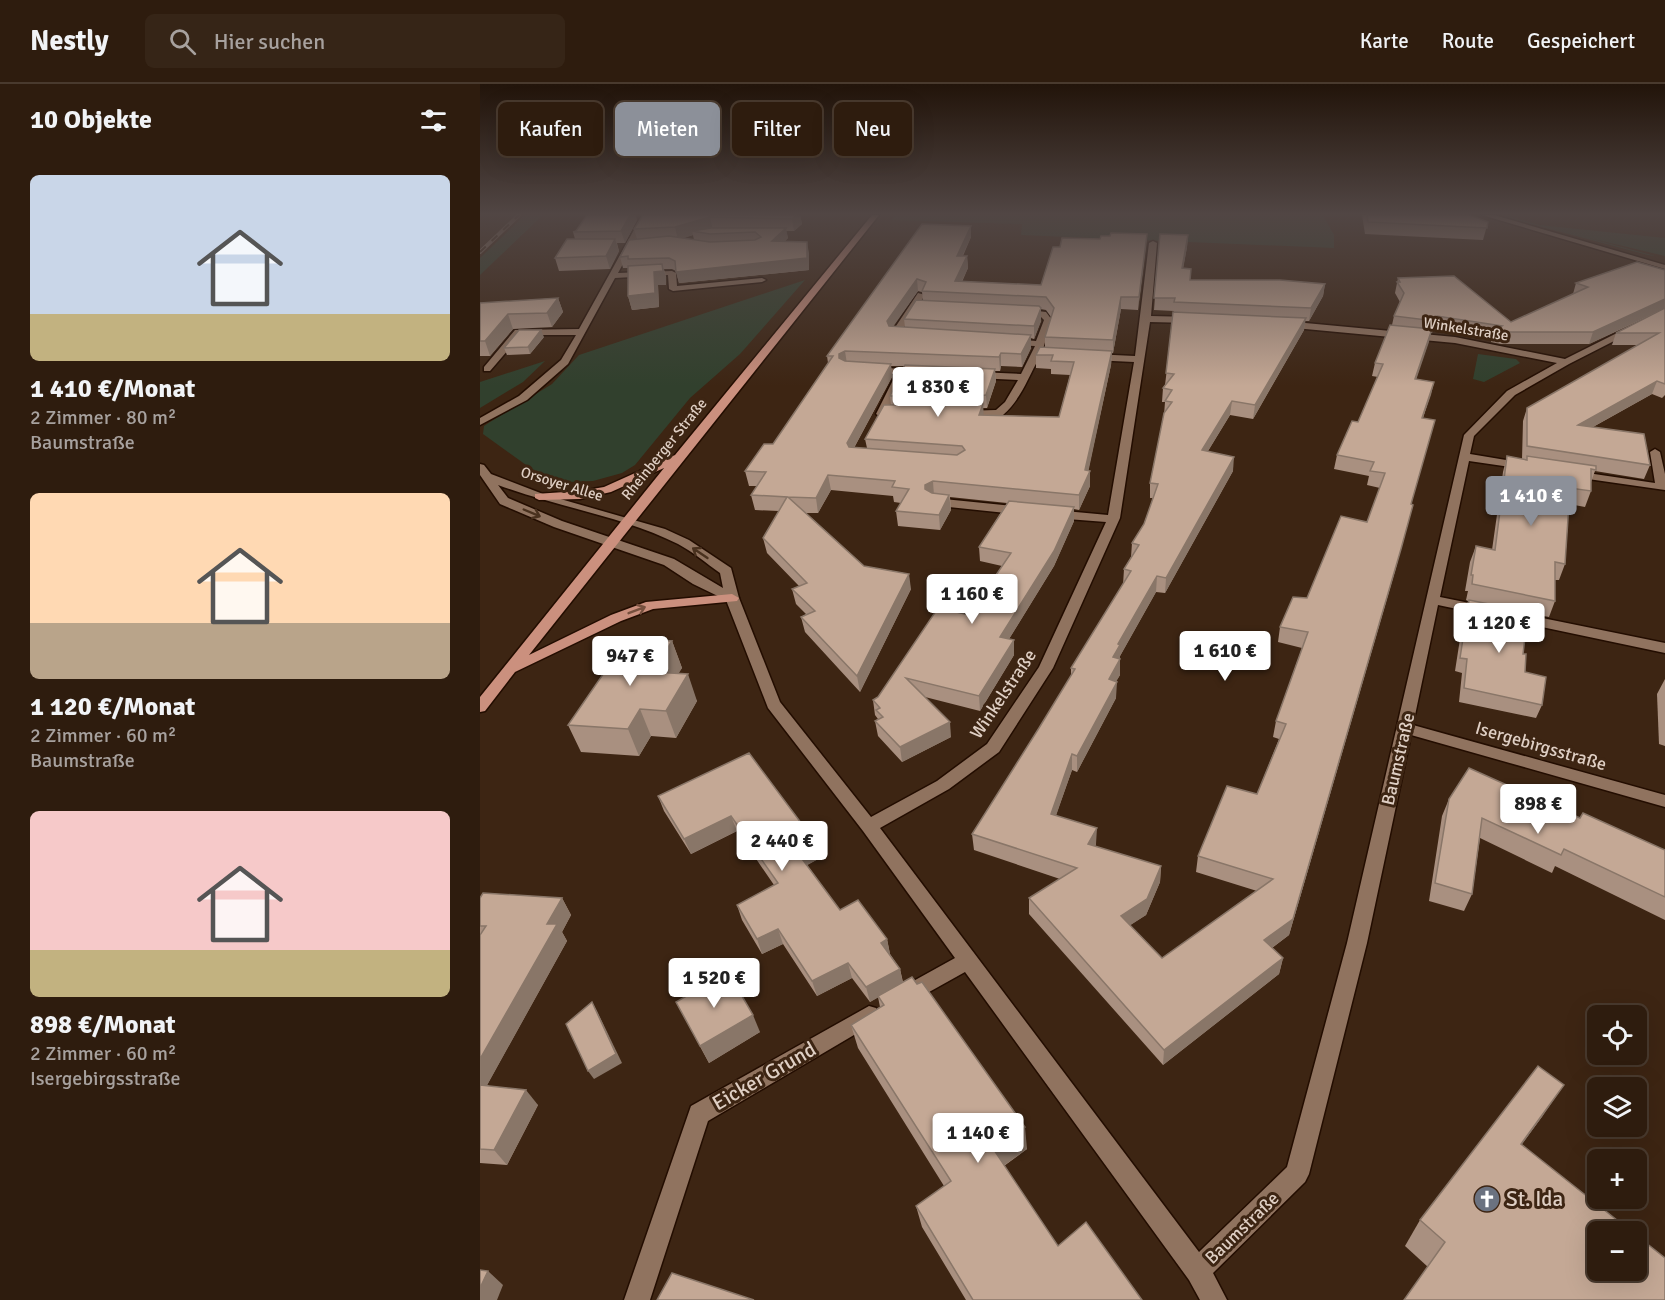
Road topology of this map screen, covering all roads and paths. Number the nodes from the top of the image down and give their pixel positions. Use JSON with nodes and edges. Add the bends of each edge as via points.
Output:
{"nodes":[{"id":1,"x":615,"y":272,"type":"edge"},
{"id":2,"x":830,"y":272,"type":"edge"},
{"id":3,"x":1150,"y":272,"type":"edge"},
{"id":4,"x":613,"y":276,"type":"junction"},
{"id":5,"x":762,"y":280,"type":"dead end"},
{"id":6,"x":921,"y":295,"type":"edge"},
{"id":7,"x":914,"y":307,"type":"junction"},
{"id":8,"x":926,"y":307,"type":"edge"},
{"id":9,"x":1007,"y":311,"type":"edge"},
{"id":10,"x":1665,"y":312,"type":"edge"},
{"id":11,"x":1146,"y":319,"type":"junction"},
{"id":12,"x":1204,"y":320,"type":"edge"},
{"id":13,"x":1273,"y":323,"type":"edge"},
{"id":14,"x":582,"y":332,"type":"junction"},
{"id":15,"x":917,"y":336,"type":"edge"},
{"id":16,"x":1007,"y":342,"type":"edge"},
{"id":17,"x":1040,"y":344,"type":"junction"},
{"id":18,"x":1036,"y":355,"type":"junction"},
{"id":19,"x":1059,"y":356,"type":"edge"},
{"id":20,"x":1082,"y":357,"type":"edge"},
{"id":21,"x":1140,"y":359,"type":"junction"},
{"id":22,"x":1566,"y":362,"type":"junction"},
{"id":23,"x":487,"y":369,"type":"dead end"},
{"id":24,"x":858,"y":369,"type":"edge"},
{"id":25,"x":902,"y":372,"type":"junction"},
{"id":26,"x":913,"y":372,"type":"edge"},
{"id":27,"x":969,"y":375,"type":"edge"},
{"id":28,"x":1026,"y":377,"type":"junction"},
{"id":29,"x":957,"y":414,"type":"edge"},
{"id":30,"x":883,"y":417,"type":"edge"},
{"id":31,"x":480,"y":422,"type":"edge"},
{"id":32,"x":1655,"y":452,"type":"dead end"},
{"id":33,"x":679,"y":457,"type":"junction"},
{"id":34,"x":1465,"y":457,"type":"junction"},
{"id":35,"x":480,"y":467,"type":"edge"},
{"id":36,"x":1534,"y":468,"type":"edge"},
{"id":37,"x":1558,"y":471,"type":"edge"},
{"id":38,"x":488,"y":477,"type":"junction"},
{"id":39,"x":538,"y":496,"type":"junction"},
{"id":40,"x":934,"y":502,"type":"edge"},
{"id":41,"x":1113,"y":519,"type":"junction"},
{"id":42,"x":627,"y":522,"type":"junction"},
{"id":43,"x":610,"y":543,"type":"junction"},
{"id":44,"x":732,"y":598,"type":"junction"},
{"id":45,"x":1433,"y":600,"type":"junction"},
{"id":46,"x":1665,"y":648,"type":"edge"},
{"id":47,"x":508,"y":671,"type":"junction"},
{"id":48,"x":480,"y":707,"type":"edge"},
{"id":49,"x":1406,"y":728,"type":"junction"},
{"id":50,"x":1665,"y":801,"type":"edge"},
{"id":51,"x":869,"y":826,"type":"junction"},
{"id":52,"x":969,"y":960,"type":"junction"},
{"id":53,"x":1198,"y":1271,"type":"junction"},
{"id":54,"x":637,"y":1300,"type":"edge"},
{"id":55,"x":1214,"y":1300,"type":"edge"}],
"edges":[{"from":1,"to":4,"type":"street"},
{"from":2,"to":33,"type":"main road","name":"Rheinberger Straße"},
{"from":3,"to":11,"type":"street","name":"Winkelstraße"},
{"from":4,"to":5,"type":"street","via":[[672,273],[673,289]]},
{"from":4,"to":14,"type":"street"},
{"from":6,"to":7,"type":"street"},
{"from":7,"to":8,"type":"street"},
{"from":7,"to":15,"type":"street","via":[[895,334]]},
{"from":9,"to":17,"type":"street","via":[[1043,314],[1048,320]]},
{"from":10,"to":22,"type":"street","name":"Baumstraße"},
{"from":11,"to":12,"type":"street"},
{"from":11,"to":21,"type":"street","name":"Winkelstraße"},
{"from":13,"to":22,"type":"street","name":"Winkelstraße","via":[[1455,340]]},
{"from":14,"to":23,"type":"street","via":[[518,332]]},
{"from":14,"to":31,"type":"street","via":[[565,363],[546,380]]},
{"from":16,"to":17,"type":"street"},
{"from":17,"to":18,"type":"street"},
{"from":18,"to":19,"type":"street"},
{"from":18,"to":28,"type":"street"},
{"from":20,"to":21,"type":"street"},
{"from":21,"to":41,"type":"street","name":"Winkelstraße"},
{"from":22,"to":34,"type":"street","name":"Baumstraße","via":[[1511,393],[1469,435]]},
{"from":24,"to":25,"type":"street"},
{"from":25,"to":26,"type":"street"},
{"from":25,"to":30,"type":"street"},
{"from":27,"to":28,"type":"street"},
{"from":28,"to":29,"type":"street","via":[[999,413]]},
{"from":32,"to":37,"type":"street","via":[[1662,487]]},
{"from":33,"to":39,"type":"main road","via":[[607,490]]},
{"from":33,"to":42,"type":"main road","name":"Rheinberger Straße"},
{"from":34,"to":36,"type":"street"},
{"from":34,"to":45,"type":"street","name":"Baumstraße"},
{"from":35,"to":38,"type":"street","name":"Orsoyer Allee"},
{"from":38,"to":39,"type":"street","name":"Orsoyer Allee"},
{"from":38,"to":43,"type":"street","name":"Orsoyer Allee","one_way":true,"via":[[504,501]]},
{"from":39,"to":42,"type":"street","name":"Orsoyer Allee"},
{"from":40,"to":41,"type":"street"},
{"from":41,"to":51,"type":"street","name":"Winkelstraße","via":[[1046,668],[993,748],[943,785]]},
{"from":42,"to":43,"type":"main road","name":"Rheinberger Straße"},
{"from":44,"to":42,"type":"street","one_way":true,"via":[[726,571],[685,543]]},
{"from":43,"to":44,"type":"street","via":[[669,562]]},
{"from":43,"to":47,"type":"main road","name":"Rheinberger Straße"},
{"from":47,"to":44,"type":"main road","one_way":true,"via":[[651,605]]},
{"from":44,"to":51,"type":"street","via":[[773,704]]},
{"from":45,"to":46,"type":"street"},
{"from":45,"to":49,"type":"street","name":"Baumstraße"},
{"from":47,"to":48,"type":"main road","name":"Rheinberger Straße"},
{"from":49,"to":50,"type":"street","name":"Isergebirgsstraße"},
{"from":49,"to":53,"type":"street","name":"Baumstraße","via":[[1357,944],[1297,1174]]},
{"from":51,"to":52,"type":"street"},
{"from":52,"to":53,"type":"street"},
{"from":52,"to":54,"type":"street","name":"Eicker Grund","via":[[699,1114]]},
{"from":53,"to":55,"type":"street"}]}
